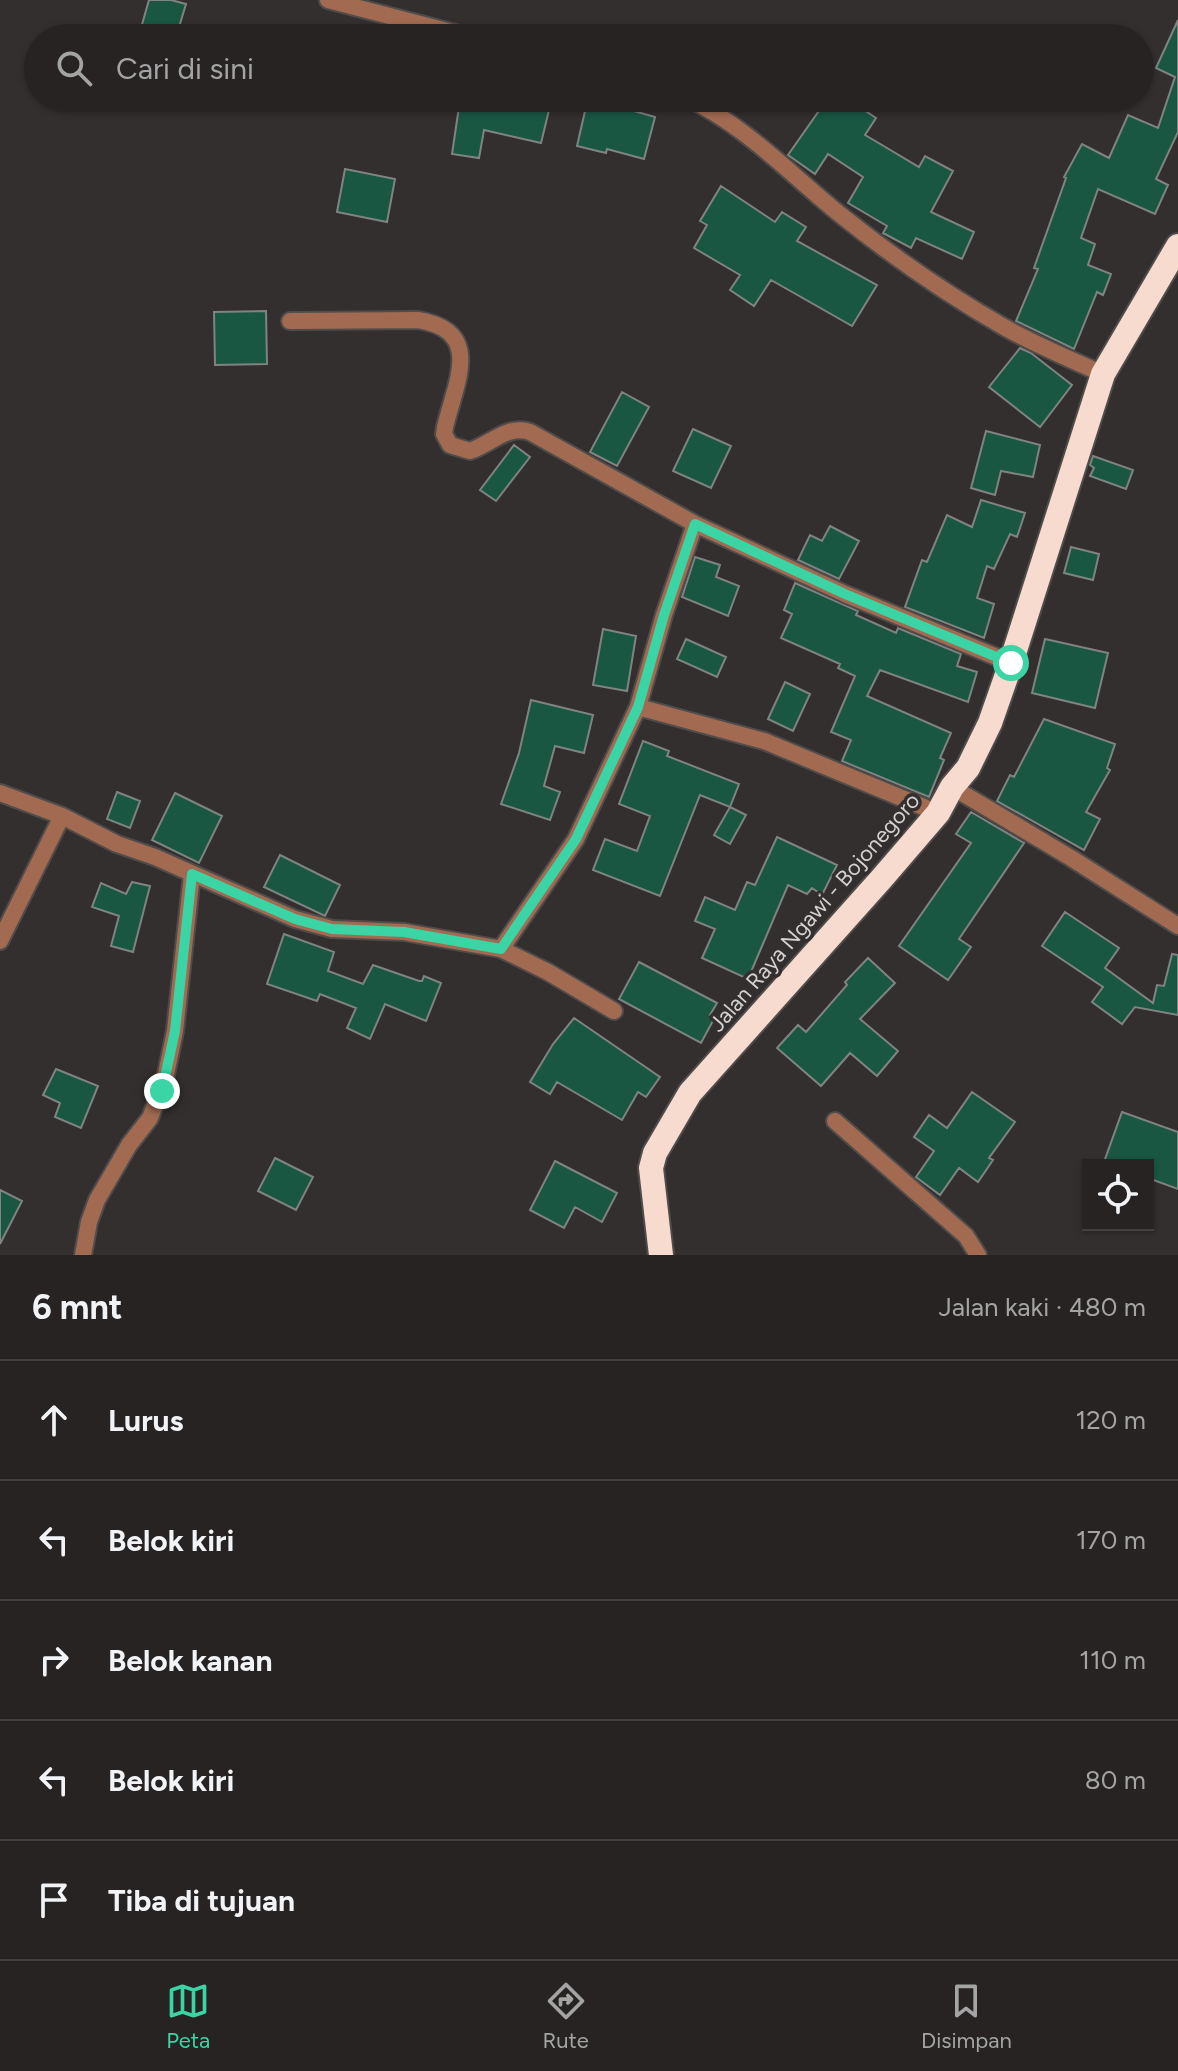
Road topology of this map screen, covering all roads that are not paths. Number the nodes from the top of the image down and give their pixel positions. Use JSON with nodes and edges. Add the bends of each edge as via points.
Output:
{"nodes":[{"id":1,"x":328,"y":0,"type":"edge"},
{"id":2,"x":420,"y":24,"type":"edge"},
{"id":3,"x":714,"y":112,"type":"edge"},
{"id":4,"x":1178,"y":246,"type":"edge"},
{"id":5,"x":290,"y":321,"type":"dead end"},
{"id":6,"x":1103,"y":374,"type":"junction"},
{"id":7,"x":695,"y":524,"type":"junction"},
{"id":8,"x":1011,"y":663,"type":"junction"},
{"id":9,"x":638,"y":707,"type":"junction"},
{"id":10,"x":952,"y":787,"type":"junction"},
{"id":11,"x":0,"y":793,"type":"edge"},
{"id":12,"x":938,"y":813,"type":"junction"},
{"id":13,"x":62,"y":816,"type":"junction"},
{"id":14,"x":192,"y":874,"type":"junction"},
{"id":15,"x":1178,"y":926,"type":"edge"},
{"id":16,"x":0,"y":941,"type":"edge"},
{"id":17,"x":501,"y":949,"type":"junction"},
{"id":18,"x":614,"y":1011,"type":"dead end"},
{"id":19,"x":835,"y":1121,"type":"dead end"},
{"id":20,"x":83,"y":1255,"type":"edge"},
{"id":21,"x":661,"y":1255,"type":"edge"},
{"id":22,"x":978,"y":1255,"type":"edge"}],
"edges":[{"from":1,"to":2,"type":"street"},
{"from":3,"to":6,"type":"street","via":[[918,271],[1004,327]]},
{"from":4,"to":6,"type":"highway","name":"Jalan Raya Ngawi - Bojonegoro"},
{"from":5,"to":7,"type":"street","via":[[433,322],[450,331],[460,347],[444,434],[450,445],[470,451],[523,430]]},
{"from":6,"to":8,"type":"highway","name":"Jalan Raya Ngawi - Bojonegoro"},
{"from":7,"to":8,"type":"street"},
{"from":7,"to":9,"type":"street"},
{"from":8,"to":10,"type":"highway","name":"Jalan Raya Ngawi - Bojonegoro","via":[[974,757]]},
{"from":9,"to":12,"type":"street","via":[[764,741]]},
{"from":9,"to":17,"type":"street","via":[[576,839]]},
{"from":10,"to":12,"type":"highway","name":"Jalan Raya Ngawi - Bojonegoro"},
{"from":10,"to":15,"type":"street"},
{"from":11,"to":13,"type":"street"},
{"from":12,"to":21,"type":"highway","name":"Jalan Raya Ngawi - Bojonegoro","via":[[690,1093],[651,1168]]},
{"from":13,"to":14,"type":"street"},
{"from":13,"to":16,"type":"street"},
{"from":14,"to":17,"type":"street","via":[[295,919],[332,929],[404,932]]},
{"from":14,"to":20,"type":"street","via":[[165,1079],[150,1118],[97,1200]]},
{"from":17,"to":18,"type":"street"},
{"from":19,"to":22,"type":"street","via":[[966,1236]]}]}
